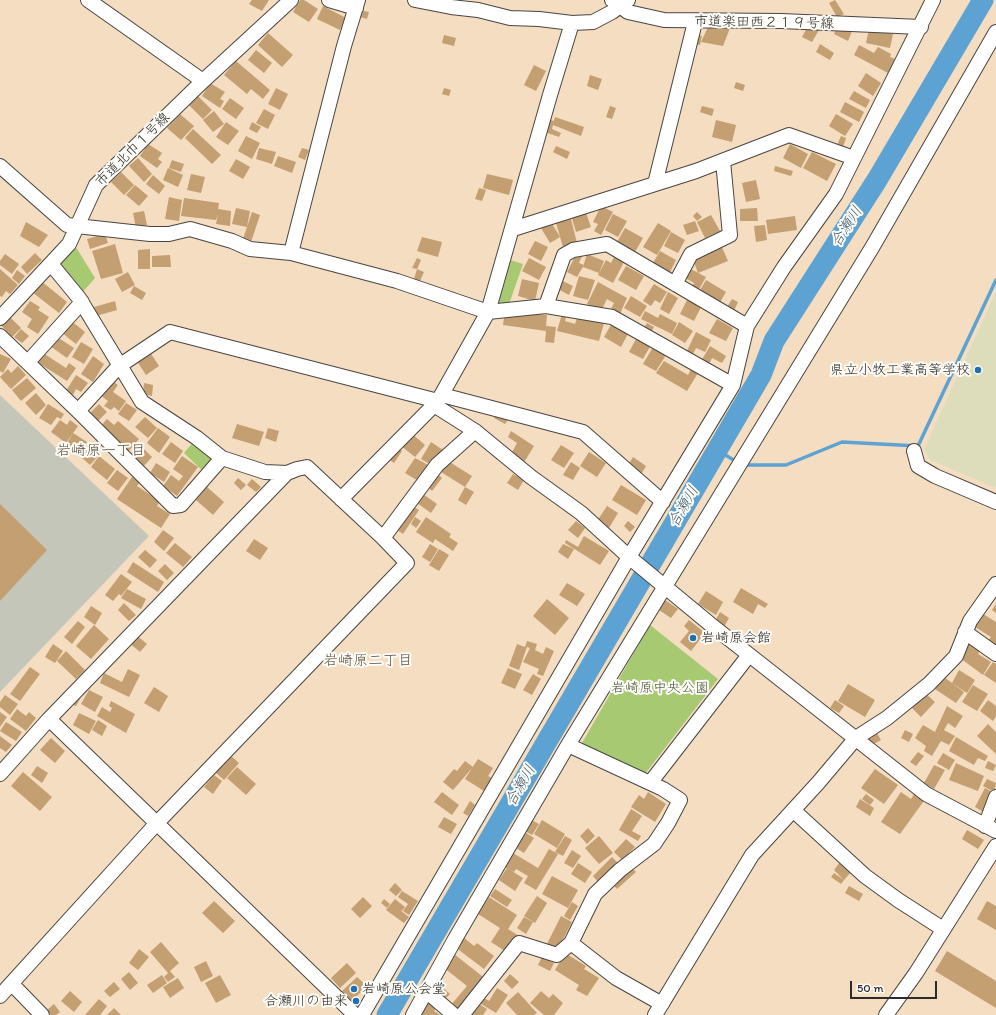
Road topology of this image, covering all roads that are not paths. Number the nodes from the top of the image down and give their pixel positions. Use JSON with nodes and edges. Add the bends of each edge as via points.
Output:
{"nodes":[{"id":1,"x":88,"y":0,"type":"edge"},
{"id":2,"x":290,"y":0,"type":"edge"},
{"id":3,"x":329,"y":0,"type":"edge"},
{"id":4,"x":415,"y":0,"type":"edge"},
{"id":5,"x":933,"y":0,"type":"edge"},
{"id":6,"x":620,"y":2,"type":"edge"},
{"id":7,"x":357,"y":4,"type":"edge"},
{"id":8,"x":695,"y":22,"type":"junction"},
{"id":9,"x":572,"y":23,"type":"junction"},
{"id":10,"x":921,"y":27,"type":"junction"},
{"id":11,"x":996,"y":32,"type":"edge"},
{"id":12,"x":203,"y":81,"type":"junction"},
{"id":13,"x":854,"y":158,"type":"junction"},
{"id":14,"x":723,"y":161,"type":"junction"},
{"id":15,"x":0,"y":166,"type":"edge"},
{"id":16,"x":655,"y":184,"type":"junction"},
{"id":17,"x":76,"y":226,"type":"junction"},
{"id":18,"x":513,"y":229,"type":"junction"},
{"id":19,"x":291,"y":253,"type":"junction"},
{"id":20,"x":51,"y":264,"type":"junction"},
{"id":21,"x":675,"y":284,"type":"junction"},
{"id":22,"x":82,"y":302,"type":"junction"},
{"id":23,"x":546,"y":306,"type":"junction"},
{"id":24,"x":488,"y":312,"type":"junction"},
{"id":25,"x":0,"y":318,"type":"edge"},
{"id":26,"x":747,"y":326,"type":"junction"},
{"id":27,"x":0,"y":336,"type":"edge"},
{"id":28,"x":28,"y":362,"type":"junction"},
{"id":29,"x":119,"y":366,"type":"junction"},
{"id":30,"x":733,"y":385,"type":"junction"},
{"id":31,"x":438,"y":400,"type":"junction"},
{"id":32,"x":78,"y":411,"type":"junction"},
{"id":33,"x":475,"y":431,"type":"junction"},
{"id":34,"x":914,"y":451,"type":"dead end"},
{"id":35,"x":222,"y":458,"type":"junction"},
{"id":36,"x":287,"y":473,"type":"junction"},
{"id":37,"x":341,"y":500,"type":"junction"},
{"id":38,"x":663,"y":502,"type":"junction"},
{"id":39,"x":996,"y":502,"type":"edge"},
{"id":40,"x":383,"y":538,"type":"junction"},
{"id":41,"x":632,"y":560,"type":"junction"},
{"id":42,"x":996,"y":584,"type":"edge"},
{"id":43,"x":664,"y":586,"type":"junction"},
{"id":44,"x":966,"y":632,"type":"junction"},
{"id":45,"x":996,"y":654,"type":"edge"},
{"id":46,"x":750,"y":655,"type":"junction"},
{"id":47,"x":49,"y":719,"type":"junction"},
{"id":48,"x":856,"y":738,"type":"junction"},
{"id":49,"x":568,"y":745,"type":"junction"},
{"id":50,"x":0,"y":774,"type":"edge"},
{"id":51,"x":650,"y":783,"type":"junction"},
{"id":52,"x":996,"y":797,"type":"edge"},
{"id":53,"x":793,"y":810,"type":"junction"},
{"id":54,"x":156,"y":824,"type":"junction"},
{"id":55,"x":991,"y":829,"type":"edge"},
{"id":56,"x":996,"y":846,"type":"edge"},
{"id":57,"x":943,"y":929,"type":"junction"},
{"id":58,"x":571,"y":943,"type":"junction"},
{"id":59,"x":12,"y":984,"type":"junction"},
{"id":60,"x":426,"y":991,"type":"junction"},
{"id":61,"x":0,"y":996,"type":"edge"},
{"id":62,"x":658,"y":1009,"type":"edge"},
{"id":63,"x":42,"y":1015,"type":"edge"},
{"id":64,"x":355,"y":1015,"type":"edge"},
{"id":65,"x":362,"y":1015,"type":"edge"},
{"id":66,"x":413,"y":1015,"type":"edge"},
{"id":67,"x":454,"y":1015,"type":"edge"},
{"id":68,"x":462,"y":1015,"type":"edge"},
{"id":69,"x":886,"y":1015,"type":"edge"}],
"edges":[{"from":1,"to":12,"type":"street"},
{"from":2,"to":12,"type":"street","name":"市道北巾１号線"},
{"from":3,"to":7,"type":"street"},
{"from":4,"to":9,"type":"street","via":[[510,18]]},
{"from":5,"to":10,"type":"street"},
{"from":6,"to":8,"type":"street","name":"市道楽田西２１９号線","via":[[628,12],[664,20]]},
{"from":6,"to":9,"type":"street","via":[[608,15],[594,22]]},
{"from":7,"to":19,"type":"street"},
{"from":8,"to":10,"type":"street","name":"市道楽田西２１９号線","via":[[781,21]]},
{"from":8,"to":16,"type":"street"},
{"from":9,"to":18,"type":"street"},
{"from":10,"to":13,"type":"street"},
{"from":11,"to":43,"type":"street","via":[[873,246]]},
{"from":12,"to":17,"type":"street","name":"市道北巾１号線","via":[[96,185]]},
{"from":13,"to":14,"type":"street","via":[[789,135]]},
{"from":13,"to":26,"type":"street","via":[[836,194],[784,267]]},
{"from":14,"to":16,"type":"street"},
{"from":14,"to":21,"type":"street","via":[[730,235],[691,254]]},
{"from":15,"to":17,"type":"street","via":[[67,225]]},
{"from":16,"to":18,"type":"street"},
{"from":17,"to":19,"type":"street","via":[[150,234],[168,234],[190,229],[250,249]]},
{"from":17,"to":20,"type":"street","name":"市道北巾１号線","via":[[69,244]]},
{"from":18,"to":24,"type":"street"},
{"from":19,"to":24,"type":"street","via":[[397,281]]},
{"from":20,"to":22,"type":"street"},
{"from":20,"to":25,"type":"street","name":"市道北巾１号線"},
{"from":21,"to":23,"type":"street","via":[[607,244],[564,255]]},
{"from":21,"to":26,"type":"street"},
{"from":22,"to":28,"type":"street"},
{"from":22,"to":29,"type":"street"},
{"from":23,"to":24,"type":"street"},
{"from":23,"to":30,"type":"street","via":[[612,318]]},
{"from":24,"to":31,"type":"street"},
{"from":26,"to":30,"type":"street"},
{"from":27,"to":28,"type":"street"},
{"from":28,"to":32,"type":"street"},
{"from":29,"to":31,"type":"street","via":[[170,332]]},
{"from":29,"to":32,"type":"street"},
{"from":29,"to":35,"type":"street","via":[[142,402]]},
{"from":30,"to":38,"type":"street"},
{"from":31,"to":33,"type":"street"},
{"from":31,"to":37,"type":"street"},
{"from":31,"to":38,"type":"street","via":[[583,432]]},
{"from":32,"to":35,"type":"street","via":[[173,506],[181,505]]},
{"from":33,"to":40,"type":"street","via":[[437,465]]},
{"from":33,"to":41,"type":"street","via":[[581,514]]},
{"from":34,"to":39,"type":"street","via":[[918,466],[934,476]]},
{"from":35,"to":36,"type":"street","via":[[265,472]]},
{"from":36,"to":37,"type":"street","via":[[307,467]]},
{"from":36,"to":47,"type":"street"},
{"from":37,"to":40,"type":"street"},
{"from":38,"to":41,"type":"street"},
{"from":40,"to":54,"type":"street","via":[[407,563]]},
{"from":41,"to":43,"type":"street"},
{"from":41,"to":65,"type":"street"},
{"from":42,"to":44,"type":"street","via":[[970,620]]},
{"from":43,"to":46,"type":"street"},
{"from":43,"to":49,"type":"street"},
{"from":44,"to":45,"type":"street"},
{"from":44,"to":48,"type":"street","via":[[956,656],[929,684],[887,718]]},
{"from":46,"to":48,"type":"street"},
{"from":46,"to":51,"type":"street"},
{"from":47,"to":50,"type":"street"},
{"from":47,"to":54,"type":"street"},
{"from":48,"to":53,"type":"street"},
{"from":48,"to":55,"type":"street","via":[[926,794]]},
{"from":49,"to":51,"type":"street"},
{"from":49,"to":60,"type":"street"},
{"from":51,"to":58,"type":"street","via":[[680,800],[654,844],[620,870],[595,894]]},
{"from":52,"to":55,"type":"street"},
{"from":53,"to":57,"type":"street","via":[[866,876]]},
{"from":53,"to":62,"type":"street","via":[[752,855]]},
{"from":54,"to":59,"type":"street"},
{"from":54,"to":64,"type":"street"},
{"from":56,"to":57,"type":"street"},
{"from":57,"to":69,"type":"street"},
{"from":58,"to":62,"type":"street"},
{"from":58,"to":68,"type":"street","via":[[557,955],[518,943]]},
{"from":59,"to":61,"type":"street"},
{"from":59,"to":63,"type":"street"},
{"from":60,"to":66,"type":"street"},
{"from":60,"to":67,"type":"street"}]}
